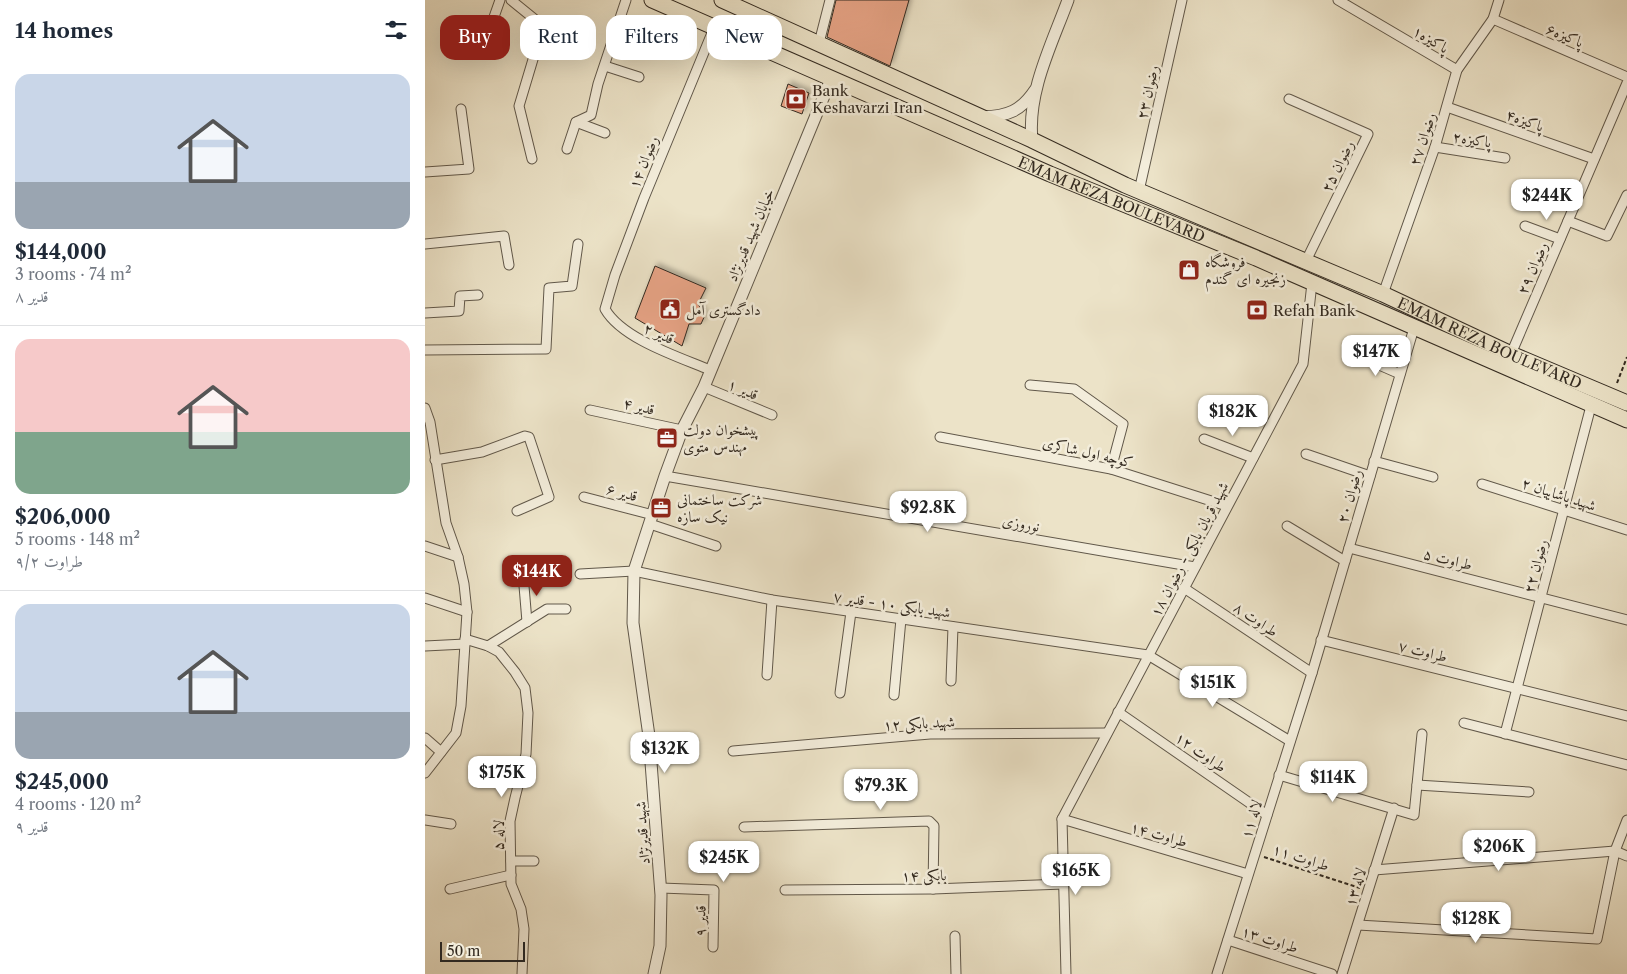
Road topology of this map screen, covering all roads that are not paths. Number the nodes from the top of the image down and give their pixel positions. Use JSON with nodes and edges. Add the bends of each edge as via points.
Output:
{"nodes":[{"id":1,"x":501,"y":0,"type":"edge"},
{"id":2,"x":511,"y":0,"type":"edge"},
{"id":3,"x":626,"y":0,"type":"edge"},
{"id":4,"x":651,"y":0,"type":"edge"},
{"id":5,"x":830,"y":0,"type":"edge"},
{"id":6,"x":1068,"y":0,"type":"edge"},
{"id":7,"x":1181,"y":0,"type":"edge"},
{"id":8,"x":1338,"y":0,"type":"edge"},
{"id":9,"x":1489,"y":0,"type":"edge"},
{"id":10,"x":728,"y":1,"type":"edge"},
{"id":11,"x":1498,"y":2,"type":"edge"},
{"id":12,"x":495,"y":15,"type":"edge"},
{"id":13,"x":1493,"y":19,"type":"junction"},
{"id":14,"x":707,"y":24,"type":"edge"},
{"id":15,"x":819,"y":43,"type":"junction"},
{"id":16,"x":707,"y":47,"type":"edge"},
{"id":17,"x":782,"y":57,"type":"edge"},
{"id":18,"x":605,"y":66,"type":"junction"},
{"id":19,"x":1457,"y":70,"type":"junction"},
{"id":20,"x":1627,"y":76,"type":"edge"},
{"id":21,"x":639,"y":77,"type":"dead end"},
{"id":22,"x":831,"y":79,"type":"junction"},
{"id":23,"x":1627,"y":83,"type":"edge"},
{"id":24,"x":1036,"y":89,"type":"junction"},
{"id":25,"x":935,"y":96,"type":"junction"},
{"id":26,"x":1289,"y":99,"type":"dead end"},
{"id":27,"x":1447,"y":107,"type":"junction"},
{"id":28,"x":461,"y":109,"type":"dead end"},
{"id":29,"x":980,"y":117,"type":"junction"},
{"id":30,"x":924,"y":119,"type":"junction"},
{"id":31,"x":576,"y":122,"type":"junction"},
{"id":32,"x":605,"y":133,"type":"dead end"},
{"id":33,"x":1039,"y":143,"type":"junction"},
{"id":34,"x":1435,"y":147,"type":"junction"},
{"id":35,"x":567,"y":150,"type":"dead end"},
{"id":36,"x":1505,"y":158,"type":"dead end"},
{"id":37,"x":532,"y":159,"type":"dead end"},
{"id":38,"x":1594,"y":159,"type":"junction"},
{"id":39,"x":1037,"y":168,"type":"junction"},
{"id":40,"x":425,"y":172,"type":"edge"},
{"id":41,"x":1139,"y":191,"type":"junction"},
{"id":42,"x":1627,"y":195,"type":"edge"},
{"id":43,"x":1568,"y":221,"type":"junction"},
{"id":44,"x":1525,"y":226,"type":"dead end"},
{"id":45,"x":1560,"y":239,"type":"junction"},
{"id":46,"x":425,"y":244,"type":"edge"},
{"id":47,"x":578,"y":244,"type":"dead end"},
{"id":48,"x":1306,"y":261,"type":"junction"},
{"id":49,"x":509,"y":265,"type":"dead end"},
{"id":50,"x":1312,"y":283,"type":"junction"},
{"id":51,"x":1383,"y":294,"type":"junction"},
{"id":52,"x":478,"y":295,"type":"dead end"},
{"id":53,"x":605,"y":309,"type":"joint"},
{"id":54,"x":425,"y":313,"type":"edge"},
{"id":55,"x":1414,"y":328,"type":"junction"},
{"id":56,"x":425,"y":350,"type":"edge"},
{"id":57,"x":1511,"y":354,"type":"junction"},
{"id":58,"x":1361,"y":357,"type":"dead end"},
{"id":59,"x":710,"y":370,"type":"junction"},
{"id":60,"x":1400,"y":374,"type":"junction"},
{"id":61,"x":1030,"y":385,"type":"dead end"},
{"id":62,"x":704,"y":387,"type":"junction"},
{"id":63,"x":1627,"y":403,"type":"edge"},
{"id":64,"x":1591,"y":406,"type":"junction"},
{"id":65,"x":425,"y":408,"type":"edge"},
{"id":66,"x":591,"y":410,"type":"dead end"},
{"id":67,"x":772,"y":416,"type":"dead end"},
{"id":68,"x":1627,"y":420,"type":"edge"},
{"id":69,"x":682,"y":430,"type":"junction"},
{"id":70,"x":941,"y":437,"type":"dead end"},
{"id":71,"x":429,"y":439,"type":"edge"},
{"id":72,"x":1204,"y":439,"type":"dead end"},
{"id":73,"x":1306,"y":454,"type":"dead end"},
{"id":74,"x":1253,"y":458,"type":"junction"},
{"id":75,"x":435,"y":460,"type":"junction"},
{"id":76,"x":1374,"y":461,"type":"junction"},
{"id":77,"x":1111,"y":469,"type":"junction"},
{"id":78,"x":665,"y":476,"type":"junction"},
{"id":79,"x":1370,"y":476,"type":"junction"},
{"id":80,"x":1433,"y":477,"type":"dead end"},
{"id":81,"x":1482,"y":484,"type":"dead end"},
{"id":82,"x":584,"y":497,"type":"dead end"},
{"id":83,"x":1227,"y":506,"type":"junction"},
{"id":84,"x":1564,"y":510,"type":"junction"},
{"id":85,"x":517,"y":511,"type":"dead end"},
{"id":86,"x":652,"y":519,"type":"junction"},
{"id":87,"x":1287,"y":526,"type":"dead end"},
{"id":88,"x":1627,"y":530,"type":"edge"},
{"id":89,"x":425,"y":546,"type":"edge"},
{"id":90,"x":716,"y":546,"type":"dead end"},
{"id":91,"x":1349,"y":548,"type":"junction"},
{"id":92,"x":458,"y":557,"type":"junction"},
{"id":93,"x":1345,"y":561,"type":"junction"},
{"id":94,"x":1195,"y":566,"type":"junction"},
{"id":95,"x":634,"y":571,"type":"junction"},
{"id":96,"x":523,"y":574,"type":"dead end"},
{"id":97,"x":580,"y":574,"type":"dead end"},
{"id":98,"x":1184,"y":588,"type":"junction"},
{"id":99,"x":1541,"y":597,"type":"junction"},
{"id":100,"x":425,"y":598,"type":"edge"},
{"id":101,"x":772,"y":600,"type":"junction"},
{"id":102,"x":566,"y":609,"type":"dead end"},
{"id":103,"x":467,"y":612,"type":"junction"},
{"id":104,"x":851,"y":612,"type":"junction"},
{"id":105,"x":901,"y":619,"type":"junction"},
{"id":106,"x":1627,"y":620,"type":"edge"},
{"id":107,"x":527,"y":622,"type":"junction"},
{"id":108,"x":953,"y":627,"type":"junction"},
{"id":109,"x":1321,"y":640,"type":"junction"},
{"id":110,"x":465,"y":641,"type":"junction"},
{"id":111,"x":425,"y":646,"type":"edge"},
{"id":112,"x":488,"y":646,"type":"junction"},
{"id":113,"x":1148,"y":655,"type":"junction"},
{"id":114,"x":1312,"y":673,"type":"junction"},
{"id":115,"x":767,"y":675,"type":"dead end"},
{"id":116,"x":951,"y":681,"type":"dead end"},
{"id":117,"x":1517,"y":689,"type":"junction"},
{"id":118,"x":840,"y":693,"type":"dead end"},
{"id":119,"x":894,"y":694,"type":"dead end"},
{"id":120,"x":1118,"y":712,"type":"junction"},
{"id":121,"x":1627,"y":716,"type":"edge"},
{"id":122,"x":1464,"y":723,"type":"dead end"},
{"id":123,"x":1107,"y":733,"type":"junction"},
{"id":124,"x":1422,"y":734,"type":"dead end"},
{"id":125,"x":1505,"y":734,"type":"junction"},
{"id":126,"x":425,"y":738,"type":"edge"},
{"id":127,"x":1290,"y":741,"type":"junction"},
{"id":128,"x":733,"y":751,"type":"dead end"},
{"id":129,"x":441,"y":752,"type":"junction"},
{"id":130,"x":1627,"y":765,"type":"edge"},
{"id":131,"x":425,"y":773,"type":"edge"},
{"id":132,"x":1279,"y":775,"type":"junction"},
{"id":133,"x":1417,"y":785,"type":"junction"},
{"id":134,"x":1529,"y":792,"type":"dead end"},
{"id":135,"x":1394,"y":808,"type":"junction"},
{"id":136,"x":1267,"y":815,"type":"junction"},
{"id":137,"x":1062,"y":819,"type":"junction"},
{"id":138,"x":425,"y":820,"type":"edge"},
{"id":139,"x":1627,"y":820,"type":"edge"},
{"id":140,"x":451,"y":824,"type":"dead end"},
{"id":141,"x":744,"y":827,"type":"dead end"},
{"id":142,"x":1615,"y":851,"type":"junction"},
{"id":143,"x":1627,"y":856,"type":"edge"},
{"id":144,"x":511,"y":861,"type":"junction"},
{"id":145,"x":534,"y":861,"type":"dead end"},
{"id":146,"x":1375,"y":870,"type":"junction"},
{"id":147,"x":1249,"y":874,"type":"junction"},
{"id":148,"x":511,"y":875,"type":"junction"},
{"id":149,"x":1064,"y":884,"type":"junction"},
{"id":150,"x":661,"y":888,"type":"junction"},
{"id":151,"x":450,"y":889,"type":"dead end"},
{"id":152,"x":933,"y":889,"type":"junction"},
{"id":153,"x":785,"y":890,"type":"dead end"},
{"id":154,"x":1357,"y":925,"type":"junction"},
{"id":155,"x":955,"y":936,"type":"dead end"},
{"id":156,"x":1228,"y":940,"type":"junction"},
{"id":157,"x":713,"y":946,"type":"dead end"},
{"id":158,"x":522,"y":974,"type":"edge"},
{"id":159,"x":654,"y":974,"type":"edge"},
{"id":160,"x":956,"y":974,"type":"edge"},
{"id":161,"x":1066,"y":974,"type":"edge"},
{"id":162,"x":1217,"y":974,"type":"edge"},
{"id":163,"x":1332,"y":974,"type":"edge"},
{"id":164,"x":1342,"y":974,"type":"edge"}],
"edges":[{"from":1,"to":12,"type":"street"},
{"from":2,"to":37,"type":"street","via":[[543,26],[519,106]]},
{"from":3,"to":18,"type":"street"},
{"from":4,"to":14,"type":"main road","name":"EMAM REZA BOULEVARD"},
{"from":5,"to":15,"type":"street"},
{"from":6,"to":24,"type":"street"},
{"from":7,"to":41,"type":"street","name":"رضوان ۲۳"},
{"from":8,"to":19,"type":"street","name":"پاکیزه۱"},
{"from":9,"to":11,"type":"street"},
{"from":10,"to":15,"type":"main road","name":"EMAM REZA BOULEVARD"},
{"from":11,"to":13,"type":"street","name":"رضوان ۲۷"},
{"from":13,"to":19,"type":"street","name":"رضوان ۲۷"},
{"from":13,"to":20,"type":"street","name":"پاکیزه۶"},
{"from":15,"to":25,"type":"main road","name":"EMAM REZA BOULEVARD"},
{"from":16,"to":53,"type":"street","name":"رضوان ۱۴","via":[[644,198]]},
{"from":17,"to":22,"type":"main road","name":"EMAM REZA BOULEVARD"},
{"from":18,"to":21,"type":"street"},
{"from":18,"to":31,"type":"street","via":[[591,115]]},
{"from":19,"to":27,"type":"street","name":"رضوان ۲۷"},
{"from":22,"to":30,"type":"main road","name":"EMAM REZA BOULEVARD"},
{"from":22,"to":59,"type":"street","name":"خيابان شهيد قديرنژاد"},
{"from":23,"to":38,"type":"street","name":"رضوان ۲۹"},
{"from":24,"to":29,"type":"street","via":[[1017,110]]},
{"from":24,"to":33,"type":"street","via":[[1031,125]]},
{"from":25,"to":29,"type":"main road","name":"EMAM REZA BOULEVARD"},
{"from":25,"to":30,"type":"main road"},
{"from":26,"to":48,"type":"street","name":"رضوان ۲۵","via":[[1368,134]]},
{"from":27,"to":34,"type":"street","name":"رضوان ۲۷"},
{"from":27,"to":38,"type":"street","name":"پاکیزه۴"},
{"from":28,"to":40,"type":"street","via":[[469,169]]},
{"from":29,"to":33,"type":"main road","name":"EMAM REZA BOULEVARD"},
{"from":30,"to":39,"type":"main road","name":"EMAM REZA BOULEVARD"},
{"from":31,"to":32,"type":"street"},
{"from":31,"to":35,"type":"street"},
{"from":33,"to":39,"type":"main road"},
{"from":33,"to":41,"type":"main road","name":"EMAM REZA BOULEVARD"},
{"from":34,"to":36,"type":"street","name":"پاکیزه۲"},
{"from":34,"to":51,"type":"street","name":"رضوان ۲۷"},
{"from":38,"to":43,"type":"street","name":"رضوان ۲۹"},
{"from":39,"to":50,"type":"main road","name":"EMAM REZA BOULEVARD"},
{"from":41,"to":48,"type":"main road","name":"EMAM REZA BOULEVARD"},
{"from":42,"to":43,"type":"street","via":[[1607,236]]},
{"from":43,"to":45,"type":"street","name":"رضوان ۲۹"},
{"from":44,"to":45,"type":"street"},
{"from":45,"to":57,"type":"street","name":"رضوان ۲۹"},
{"from":46,"to":49,"type":"street","via":[[504,236]]},
{"from":47,"to":56,"type":"street","via":[[572,286],[549,288],[546,349]]},
{"from":48,"to":51,"type":"main road","name":"EMAM REZA BOULEVARD"},
{"from":50,"to":55,"type":"main road","name":"EMAM REZA BOULEVARD"},
{"from":50,"to":74,"type":"street","name":"شهید قربان بابکی - رضوان ۱۸","via":[[1303,364]]},
{"from":51,"to":57,"type":"main road","name":"EMAM REZA BOULEVARD"},
{"from":52,"to":54,"type":"street","via":[[460,296],[459,310]]},
{"from":53,"to":59,"type":"street","name":"قدیر ۲","via":[[631,335]]},
{"from":55,"to":60,"type":"street","name":"رضوان ۲۰"},
{"from":55,"to":64,"type":"main road","name":"EMAM REZA BOULEVARD"},
{"from":57,"to":63,"type":"main road","name":"EMAM REZA BOULEVARD"},
{"from":58,"to":60,"type":"street"},
{"from":59,"to":62,"type":"street","name":"خيابان شهيد قديرنژاد"},
{"from":60,"to":76,"type":"street","name":"رضوان ۲۰"},
{"from":61,"to":77,"type":"street","via":[[1074,389],[1123,424]]},
{"from":62,"to":67,"type":"street","name":"قدیر ۱"},
{"from":62,"to":69,"type":"street","name":"خيابان شهيد قديرنژاد"},
{"from":64,"to":68,"type":"main road","name":"EMAM REZA BOULEVARD"},
{"from":64,"to":84,"type":"street","name":"رضوان ۲۲"},
{"from":65,"to":71,"type":"street"},
{"from":66,"to":69,"type":"street","name":"قدیر ۴"},
{"from":69,"to":78,"type":"street","name":"خيابان شهيد قديرنژاد"},
{"from":70,"to":77,"type":"street","name":"کوچه اول شاکری"},
{"from":71,"to":75,"type":"street"},
{"from":72,"to":74,"type":"street"},
{"from":73,"to":79,"type":"street"},
{"from":74,"to":83,"type":"street","name":"شهید قربان بابکی - رضوان ۱۸"},
{"from":75,"to":85,"type":"street","via":[[482,452],[529,437],[549,497]]},
{"from":75,"to":92,"type":"street","via":[[445,523]]},
{"from":76,"to":79,"type":"street","name":"رضوان ۲۰"},
{"from":76,"to":80,"type":"street"},
{"from":77,"to":83,"type":"street","name":"کوچه اول شاکری"},
{"from":78,"to":86,"type":"street","name":"خيابان شهيد قديرنژاد"},
{"from":78,"to":94,"type":"street","name":"نوروزی"},
{"from":79,"to":91,"type":"street","name":"رضوان ۲۰"},
{"from":81,"to":84,"type":"street","name":"شهید پاشاییان ۲"},
{"from":82,"to":86,"type":"street","name":"قدیر ۶"},
{"from":83,"to":94,"type":"street","name":"شهید قربان بابکی - رضوان ۱۸"},
{"from":84,"to":88,"type":"street","name":"شهید پاشاییان ۲"},
{"from":84,"to":99,"type":"street","name":"رضوان ۲۲"},
{"from":86,"to":90,"type":"street","name":"قدیر ۶"},
{"from":86,"to":95,"type":"street","name":"خيابان شهيد قديرنژاد"},
{"from":87,"to":93,"type":"street"},
{"from":89,"to":92,"type":"street"},
{"from":91,"to":93,"type":"street","name":"رضوان ۲۰"},
{"from":91,"to":99,"type":"street","name":"طراوت ۵"},
{"from":92,"to":103,"type":"street"},
{"from":93,"to":109,"type":"street","name":"رضوان ۲۰"},
{"from":94,"to":98,"type":"street","name":"شهید قربان بابکی - رضوان ۱۸"},
{"from":95,"to":97,"type":"street","name":"شهید بابکی ۱۰ - قدیر ۷"},
{"from":95,"to":101,"type":"street","name":"شهید بابکی ۱۰ - قدیر ۷"},
{"from":95,"to":150,"type":"street","name":"شهید قدیرنژاد","via":[[633,623],[649,736]]},
{"from":96,"to":107,"type":"street"},
{"from":98,"to":113,"type":"street","name":"شهید قربان بابکی - رضوان ۱۸"},
{"from":98,"to":114,"type":"street","name":"طراوت ۸"},
{"from":99,"to":106,"type":"street","name":"طراوت ۵"},
{"from":99,"to":117,"type":"street","name":"رضوان ۲۲"},
{"from":100,"to":103,"type":"street"},
{"from":101,"to":104,"type":"street","name":"شهید بابکی ۱۰ - قدیر ۷"},
{"from":101,"to":115,"type":"street"},
{"from":102,"to":107,"type":"street","via":[[547,609]]},
{"from":103,"to":110,"type":"street"},
{"from":104,"to":105,"type":"street","name":"شهید بابکی ۱۰ - قدیر ۷"},
{"from":104,"to":118,"type":"street"},
{"from":105,"to":108,"type":"street","name":"شهید بابکی ۱۰ - قدیر ۷"},
{"from":105,"to":119,"type":"street"},
{"from":107,"to":112,"type":"street"},
{"from":108,"to":113,"type":"street","name":"شهید بابکی ۱۰ - قدیر ۷"},
{"from":108,"to":116,"type":"street"},
{"from":109,"to":114,"type":"street","name":"رضوان ۲۰"},
{"from":109,"to":117,"type":"street","name":"طراوت ۷"},
{"from":110,"to":111,"type":"street","name":"لاله ۵"},
{"from":110,"to":112,"type":"street","name":"لاله ۵"},
{"from":110,"to":129,"type":"street","via":[[456,732]]},
{"from":112,"to":144,"type":"street","name":"لاله ۵","via":[[499,652],[525,688],[528,713],[526,754],[510,821]]},
{"from":113,"to":120,"type":"street","name":"شهید قربان بابکی - رضوان ۱۸"},
{"from":113,"to":127,"type":"street"},
{"from":114,"to":127,"type":"street","name":"لاله ۱۱"},
{"from":117,"to":121,"type":"street","name":"طراوت ۷"},
{"from":117,"to":125,"type":"street","name":"رضوان ۲۲"},
{"from":120,"to":123,"type":"street","name":"شهید قربان بابکی - رضوان ۱۸"},
{"from":120,"to":136,"type":"street","name":"طراوت ۱۲"},
{"from":122,"to":125,"type":"street"},
{"from":123,"to":128,"type":"street","name":"شهید بابکی ۱۲","via":[[930,734]]},
{"from":123,"to":137,"type":"street","name":"شهید قربان بابکی - رضوان ۱۸"},
{"from":124,"to":133,"type":"street"},
{"from":125,"to":130,"type":"street"},
{"from":126,"to":129,"type":"street"},
{"from":127,"to":132,"type":"street","name":"لاله ۱۱"},
{"from":129,"to":131,"type":"street"},
{"from":132,"to":135,"type":"street"},
{"from":132,"to":136,"type":"street","name":"لاله ۱۱"},
{"from":133,"to":134,"type":"street"},
{"from":133,"to":135,"type":"street","via":[[1414,815]]},
{"from":135,"to":146,"type":"street","name":"لاله ۱۳"},
{"from":136,"to":147,"type":"street","name":"لاله ۱۱"},
{"from":137,"to":147,"type":"street","name":"طراوت ۱۴"},
{"from":137,"to":149,"type":"street"},
{"from":138,"to":140,"type":"street"},
{"from":139,"to":142,"type":"street"},
{"from":141,"to":152,"type":"street","via":[[929,821],[934,826]]},
{"from":142,"to":143,"type":"street"},
{"from":142,"to":146,"type":"street"},
{"from":142,"to":154,"type":"street","via":[[1597,939]]},
{"from":144,"to":145,"type":"street"},
{"from":144,"to":148,"type":"street","name":"لاله ۵"},
{"from":146,"to":154,"type":"street","name":"لاله ۱۳"},
{"from":147,"to":156,"type":"street","name":"لاله ۱۱"},
{"from":148,"to":151,"type":"street"},
{"from":148,"to":158,"type":"street","name":"لاله ۵","via":[[524,929]]},
{"from":149,"to":152,"type":"street","name":"بابکی ۱۴"},
{"from":149,"to":161,"type":"street"},
{"from":150,"to":157,"type":"street","name":"قدیر ۹","via":[[714,890]]},
{"from":150,"to":159,"type":"street","name":"شهید قدیرنژاد","via":[[660,946]]},
{"from":152,"to":153,"type":"street","name":"بابکی ۱۴"},
{"from":154,"to":164,"type":"street","name":"لاله ۱۳"},
{"from":155,"to":160,"type":"street"},
{"from":156,"to":162,"type":"street","name":"لاله ۱۱"},
{"from":156,"to":163,"type":"street","name":"طراوت ۱۳"}]}
